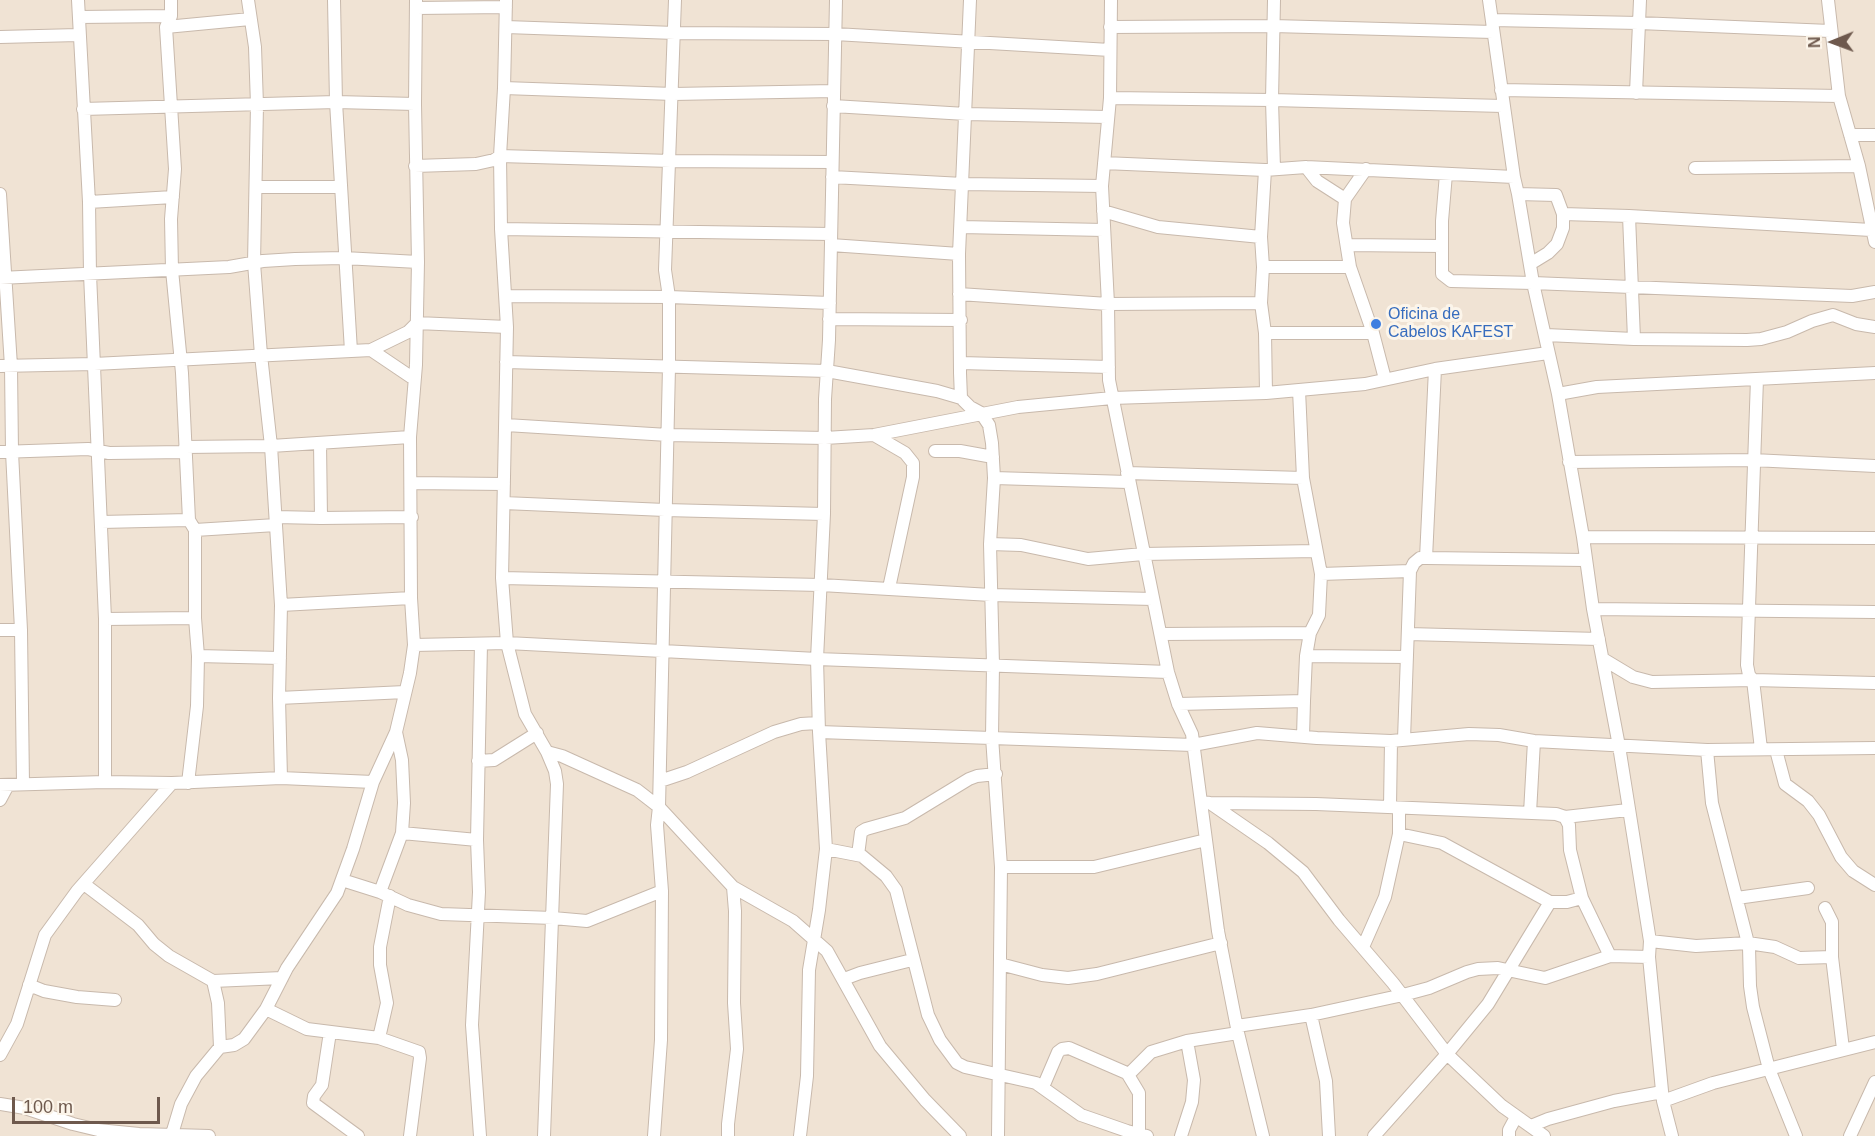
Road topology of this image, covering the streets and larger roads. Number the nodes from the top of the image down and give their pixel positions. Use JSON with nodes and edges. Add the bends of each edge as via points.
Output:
{"nodes":[{"id":1,"x":78,"y":0,"type":"edge"},
{"id":2,"x":171,"y":0,"type":"edge"},
{"id":3,"x":248,"y":0,"type":"edge"},
{"id":4,"x":334,"y":0,"type":"edge"},
{"id":5,"x":675,"y":0,"type":"edge"},
{"id":6,"x":836,"y":0,"type":"edge"},
{"id":7,"x":970,"y":0,"type":"edge"},
{"id":8,"x":1111,"y":0,"type":"edge"},
{"id":9,"x":1274,"y":0,"type":"edge"},
{"id":10,"x":1489,"y":0,"type":"edge"},
{"id":11,"x":1640,"y":0,"type":"edge"},
{"id":12,"x":1828,"y":0,"type":"edge"},
{"id":13,"x":416,"y":4,"type":"edge"},
{"id":14,"x":506,"y":4,"type":"edge"},
{"id":15,"x":79,"y":17,"type":"junction"},
{"id":16,"x":250,"y":19,"type":"junction"},
{"id":17,"x":169,"y":21,"type":"junction"},
{"id":18,"x":1640,"y":23,"type":"junction"},
{"id":19,"x":1273,"y":26,"type":"junction"},
{"id":20,"x":1493,"y":26,"type":"junction"},
{"id":21,"x":506,"y":27,"type":"junction"},
{"id":22,"x":1110,"y":27,"type":"junction"},
{"id":23,"x":1830,"y":31,"type":"junction"},
{"id":24,"x":675,"y":33,"type":"junction"},
{"id":25,"x":835,"y":34,"type":"junction"},
{"id":26,"x":78,"y":35,"type":"junction"},
{"id":27,"x":0,"y":37,"type":"edge"},
{"id":28,"x":969,"y":40,"type":"junction"},
{"id":29,"x":1110,"y":50,"type":"junction"},
{"id":30,"x":504,"y":88,"type":"junction"},
{"id":31,"x":1501,"y":90,"type":"junction"},
{"id":32,"x":834,"y":91,"type":"junction"},
{"id":33,"x":1636,"y":93,"type":"junction"},
{"id":34,"x":673,"y":94,"type":"junction"},
{"id":35,"x":1839,"y":96,"type":"junction"},
{"id":36,"x":1110,"y":98,"type":"junction"},
{"id":37,"x":1272,"y":100,"type":"junction"},
{"id":38,"x":336,"y":102,"type":"junction"},
{"id":39,"x":415,"y":104,"type":"junction"},
{"id":40,"x":257,"y":105,"type":"junction"},
{"id":41,"x":833,"y":106,"type":"junction"},
{"id":42,"x":1503,"y":106,"type":"junction"},
{"id":43,"x":172,"y":107,"type":"junction"},
{"id":44,"x":83,"y":109,"type":"junction"},
{"id":45,"x":966,"y":114,"type":"junction"},
{"id":46,"x":1107,"y":117,"type":"junction"},
{"id":47,"x":1850,"y":135,"type":"junction"},
{"id":48,"x":1875,"y":135,"type":"edge"},
{"id":49,"x":500,"y":156,"type":"junction"},
{"id":50,"x":671,"y":161,"type":"junction"},
{"id":51,"x":832,"y":162,"type":"junction"},
{"id":52,"x":1104,"y":163,"type":"junction"},
{"id":53,"x":415,"y":166,"type":"junction"},
{"id":54,"x":1858,"y":166,"type":"junction"},
{"id":55,"x":1306,"y":167,"type":"junction"},
{"id":56,"x":1695,"y":168,"type":"dead end"},
{"id":57,"x":1366,"y":169,"type":"junction"},
{"id":58,"x":1270,"y":170,"type":"junction"},
{"id":59,"x":1446,"y":174,"type":"junction"},
{"id":60,"x":832,"y":177,"type":"junction"},
{"id":61,"x":1514,"y":177,"type":"junction"},
{"id":62,"x":963,"y":184,"type":"junction"},
{"id":63,"x":1102,"y":186,"type":"junction"},
{"id":64,"x":256,"y":187,"type":"junction"},
{"id":65,"x":341,"y":187,"type":"junction"},
{"id":66,"x":0,"y":194,"type":"edge"},
{"id":67,"x":1518,"y":194,"type":"junction"},
{"id":68,"x":173,"y":197,"type":"junction"},
{"id":69,"x":1345,"y":199,"type":"junction"},
{"id":70,"x":89,"y":202,"type":"junction"},
{"id":71,"x":1103,"y":211,"type":"junction"},
{"id":72,"x":1563,"y":214,"type":"junction"},
{"id":73,"x":1629,"y":216,"type":"junction"},
{"id":74,"x":961,"y":227,"type":"junction"},
{"id":75,"x":501,"y":229,"type":"junction"},
{"id":76,"x":1104,"y":230,"type":"junction"},
{"id":77,"x":667,"y":231,"type":"junction"},
{"id":78,"x":1873,"y":236,"type":"edge"},
{"id":79,"x":1261,"y":237,"type":"junction"},
{"id":80,"x":831,"y":239,"type":"junction"},
{"id":81,"x":1347,"y":245,"type":"junction"},
{"id":82,"x":1442,"y":246,"type":"junction"},
{"id":83,"x":959,"y":254,"type":"junction"},
{"id":84,"x":344,"y":258,"type":"junction"},
{"id":85,"x":418,"y":262,"type":"junction"},
{"id":86,"x":254,"y":263,"type":"junction"},
{"id":87,"x":1530,"y":264,"type":"junction"},
{"id":88,"x":1263,"y":267,"type":"junction"},
{"id":89,"x":1350,"y":267,"type":"junction"},
{"id":90,"x":172,"y":270,"type":"junction"},
{"id":91,"x":90,"y":274,"type":"junction"},
{"id":92,"x":3,"y":278,"type":"edge"},
{"id":93,"x":1533,"y":283,"type":"junction"},
{"id":94,"x":1630,"y":286,"type":"junction"},
{"id":95,"x":1875,"y":292,"type":"edge"},
{"id":96,"x":959,"y":294,"type":"junction"},
{"id":97,"x":506,"y":296,"type":"junction"},
{"id":98,"x":1834,"y":296,"type":"junction"},
{"id":99,"x":669,"y":297,"type":"junction"},
{"id":100,"x":830,"y":303,"type":"junction"},
{"id":101,"x":1261,"y":303,"type":"junction"},
{"id":102,"x":1108,"y":304,"type":"junction"},
{"id":103,"x":1833,"y":315,"type":"junction"},
{"id":104,"x":829,"y":319,"type":"junction"},
{"id":105,"x":961,"y":320,"type":"junction"},
{"id":106,"x":417,"y":323,"type":"junction"},
{"id":107,"x":507,"y":327,"type":"junction"},
{"id":108,"x":1875,"y":327,"type":"edge"},
{"id":109,"x":1265,"y":333,"type":"junction"},
{"id":110,"x":1373,"y":333,"type":"junction"},
{"id":111,"x":1546,"y":335,"type":"junction"},
{"id":112,"x":1634,"y":339,"type":"junction"},
{"id":113,"x":371,"y":350,"type":"junction"},
{"id":114,"x":351,"y":351,"type":"junction"},
{"id":115,"x":1548,"y":353,"type":"junction"},
{"id":116,"x":261,"y":355,"type":"junction"},
{"id":117,"x":180,"y":359,"type":"junction"},
{"id":118,"x":506,"y":362,"type":"junction"},
{"id":119,"x":961,"y":363,"type":"junction"},
{"id":120,"x":94,"y":364,"type":"junction"},
{"id":121,"x":5,"y":366,"type":"edge"},
{"id":122,"x":669,"y":367,"type":"junction"},
{"id":123,"x":1108,"y":367,"type":"junction"},
{"id":124,"x":1435,"y":369,"type":"junction"},
{"id":125,"x":826,"y":371,"type":"junction"},
{"id":126,"x":1875,"y":373,"type":"edge"},
{"id":127,"x":414,"y":379,"type":"junction"},
{"id":128,"x":1385,"y":379,"type":"junction"},
{"id":129,"x":1758,"y":379,"type":"junction"},
{"id":130,"x":1299,"y":390,"type":"junction"},
{"id":131,"x":1266,"y":393,"type":"junction"},
{"id":132,"x":1558,"y":394,"type":"junction"},
{"id":133,"x":961,"y":398,"type":"junction"},
{"id":134,"x":1112,"y":398,"type":"junction"},
{"id":135,"x":981,"y":413,"type":"junction"},
{"id":136,"x":506,"y":425,"type":"junction"},
{"id":137,"x":668,"y":435,"type":"junction"},
{"id":138,"x":874,"y":435,"type":"junction"},
{"id":139,"x":410,"y":437,"type":"junction"},
{"id":140,"x":825,"y":438,"type":"junction"},
{"id":141,"x":320,"y":443,"type":"junction"},
{"id":142,"x":271,"y":446,"type":"junction"},
{"id":143,"x":185,"y":449,"type":"junction"},
{"id":144,"x":99,"y":450,"type":"junction"},
{"id":145,"x":935,"y":451,"type":"dead end"},
{"id":146,"x":6,"y":452,"type":"edge"},
{"id":147,"x":993,"y":457,"type":"junction"},
{"id":148,"x":1754,"y":460,"type":"junction"},
{"id":149,"x":1569,"y":462,"type":"junction"},
{"id":150,"x":1875,"y":466,"type":"edge"},
{"id":151,"x":994,"y":478,"type":"junction"},
{"id":152,"x":1128,"y":478,"type":"junction"},
{"id":153,"x":1303,"y":478,"type":"junction"},
{"id":154,"x":411,"y":483,"type":"junction"},
{"id":155,"x":504,"y":484,"type":"junction"},
{"id":156,"x":504,"y":503,"type":"junction"},
{"id":157,"x":665,"y":510,"type":"junction"},
{"id":158,"x":824,"y":514,"type":"junction"},
{"id":159,"x":412,"y":517,"type":"junction"},
{"id":160,"x":321,"y":518,"type":"junction"},
{"id":161,"x":276,"y":521,"type":"junction"},
{"id":162,"x":101,"y":522,"type":"junction"},
{"id":163,"x":192,"y":525,"type":"junction"},
{"id":164,"x":1583,"y":537,"type":"junction"},
{"id":165,"x":1875,"y":538,"type":"edge"},
{"id":166,"x":1753,"y":539,"type":"junction"},
{"id":167,"x":990,"y":544,"type":"junction"},
{"id":168,"x":1316,"y":550,"type":"junction"},
{"id":169,"x":1143,"y":554,"type":"junction"},
{"id":170,"x":1426,"y":558,"type":"junction"},
{"id":171,"x":1586,"y":560,"type":"junction"},
{"id":172,"x":1410,"y":571,"type":"junction"},
{"id":173,"x":1321,"y":574,"type":"junction"},
{"id":174,"x":502,"y":578,"type":"junction"},
{"id":175,"x":664,"y":581,"type":"junction"},
{"id":176,"x":821,"y":585,"type":"junction"},
{"id":177,"x":889,"y":588,"type":"junction"},
{"id":178,"x":991,"y":595,"type":"junction"},
{"id":179,"x":411,"y":598,"type":"junction"},
{"id":180,"x":1153,"y":599,"type":"junction"},
{"id":181,"x":281,"y":605,"type":"junction"},
{"id":182,"x":1593,"y":609,"type":"junction"},
{"id":183,"x":1750,"y":611,"type":"junction"},
{"id":184,"x":1875,"y":612,"type":"edge"},
{"id":185,"x":195,"y":618,"type":"junction"},
{"id":186,"x":105,"y":619,"type":"junction"},
{"id":187,"x":0,"y":630,"type":"edge"},
{"id":188,"x":21,"y":630,"type":"junction"},
{"id":189,"x":1310,"y":633,"type":"junction"},
{"id":190,"x":1162,"y":634,"type":"junction"},
{"id":191,"x":1408,"y":634,"type":"junction"},
{"id":192,"x":1599,"y":639,"type":"junction"},
{"id":193,"x":507,"y":643,"type":"junction"},
{"id":194,"x":414,"y":645,"type":"junction"},
{"id":195,"x":481,"y":645,"type":"junction"},
{"id":196,"x":662,"y":650,"type":"junction"},
{"id":197,"x":198,"y":656,"type":"junction"},
{"id":198,"x":1306,"y":656,"type":"junction"},
{"id":199,"x":1407,"y":657,"type":"junction"},
{"id":200,"x":280,"y":658,"type":"junction"},
{"id":201,"x":817,"y":659,"type":"junction"},
{"id":202,"x":1603,"y":659,"type":"junction"},
{"id":203,"x":993,"y":666,"type":"junction"},
{"id":204,"x":1168,"y":672,"type":"junction"},
{"id":205,"x":1753,"y":680,"type":"junction"},
{"id":206,"x":1875,"y":683,"type":"edge"},
{"id":207,"x":405,"y":692,"type":"junction"},
{"id":208,"x":279,"y":699,"type":"junction"},
{"id":209,"x":1304,"y":701,"type":"junction"},
{"id":210,"x":1178,"y":704,"type":"junction"},
{"id":211,"x":819,"y":727,"type":"junction"},
{"id":212,"x":396,"y":732,"type":"junction"},
{"id":213,"x":537,"y":733,"type":"junction"},
{"id":214,"x":992,"y":737,"type":"junction"},
{"id":215,"x":1303,"y":737,"type":"junction"},
{"id":216,"x":1404,"y":739,"type":"junction"},
{"id":217,"x":1391,"y":741,"type":"junction"},
{"id":218,"x":1534,"y":741,"type":"junction"},
{"id":219,"x":1193,"y":745,"type":"junction"},
{"id":220,"x":1619,"y":746,"type":"junction"},
{"id":221,"x":1875,"y":748,"type":"edge"},
{"id":222,"x":1761,"y":749,"type":"junction"},
{"id":223,"x":1707,"y":750,"type":"junction"},
{"id":224,"x":1776,"y":750,"type":"junction"},
{"id":225,"x":547,"y":752,"type":"junction"},
{"id":226,"x":478,"y":760,"type":"junction"},
{"id":227,"x":996,"y":774,"type":"junction"},
{"id":228,"x":281,"y":778,"type":"junction"},
{"id":229,"x":660,"y":781,"type":"junction"},
{"id":230,"x":105,"y":782,"type":"junction"},
{"id":231,"x":373,"y":782,"type":"junction"},
{"id":232,"x":172,"y":783,"type":"junction"},
{"id":233,"x":188,"y":783,"type":"junction"},
{"id":234,"x":23,"y":784,"type":"junction"},
{"id":235,"x":4,"y":785,"type":"edge"},
{"id":236,"x":0,"y":800,"type":"edge"},
{"id":237,"x":1206,"y":802,"type":"junction"},
{"id":238,"x":659,"y":807,"type":"junction"},
{"id":239,"x":1395,"y":808,"type":"junction"},
{"id":240,"x":1628,"y":810,"type":"junction"},
{"id":241,"x":1530,"y":813,"type":"junction"},
{"id":242,"x":1565,"y":817,"type":"junction"},
{"id":243,"x":402,"y":833,"type":"junction"},
{"id":244,"x":1399,"y":834,"type":"junction"},
{"id":245,"x":477,"y":840,"type":"junction"},
{"id":246,"x":1206,"y":840,"type":"junction"},
{"id":247,"x":826,"y":849,"type":"junction"},
{"id":248,"x":858,"y":855,"type":"junction"},
{"id":249,"x":1001,"y":867,"type":"junction"},
{"id":250,"x":342,"y":880,"type":"junction"},
{"id":251,"x":84,"y":884,"type":"junction"},
{"id":252,"x":1875,"y":885,"type":"edge"},
{"id":253,"x":733,"y":887,"type":"junction"},
{"id":254,"x":1808,"y":888,"type":"dead end"},
{"id":255,"x":662,"y":891,"type":"junction"},
{"id":256,"x":385,"y":894,"type":"junction"},
{"id":257,"x":1582,"y":897,"type":"junction"},
{"id":258,"x":1737,"y":898,"type":"junction"},
{"id":259,"x":1550,"y":902,"type":"junction"},
{"id":260,"x":1825,"y":908,"type":"dead end"},
{"id":261,"x":479,"y":915,"type":"junction"},
{"id":262,"x":553,"y":918,"type":"junction"},
{"id":263,"x":814,"y":939,"type":"junction"},
{"id":264,"x":1650,"y":941,"type":"junction"},
{"id":265,"x":1221,"y":943,"type":"junction"},
{"id":266,"x":1748,"y":943,"type":"junction"},
{"id":267,"x":1362,"y":947,"type":"junction"},
{"id":268,"x":1610,"y":956,"type":"junction"},
{"id":269,"x":1649,"y":957,"type":"junction"},
{"id":270,"x":1832,"y":957,"type":"junction"},
{"id":271,"x":912,"y":960,"type":"junction"},
{"id":272,"x":1000,"y":964,"type":"junction"},
{"id":273,"x":1509,"y":970,"type":"junction"},
{"id":274,"x":282,"y":978,"type":"junction"},
{"id":275,"x":844,"y":979,"type":"junction"},
{"id":276,"x":213,"y":981,"type":"junction"},
{"id":277,"x":29,"y":985,"type":"junction"},
{"id":278,"x":1403,"y":995,"type":"junction"},
{"id":279,"x":115,"y":1000,"type":"dead end"},
{"id":280,"x":266,"y":1009,"type":"junction"},
{"id":281,"x":1311,"y":1015,"type":"junction"},
{"id":282,"x":1237,"y":1029,"type":"junction"},
{"id":283,"x":330,"y":1032,"type":"junction"},
{"id":284,"x":379,"y":1038,"type":"junction"},
{"id":285,"x":1187,"y":1041,"type":"junction"},
{"id":286,"x":1875,"y":1042,"type":"edge"},
{"id":287,"x":220,"y":1047,"type":"junction"},
{"id":288,"x":1843,"y":1049,"type":"junction"},
{"id":289,"x":1447,"y":1054,"type":"junction"},
{"id":290,"x":0,"y":1055,"type":"edge"},
{"id":291,"x":1769,"y":1069,"type":"junction"},
{"id":292,"x":1127,"y":1073,"type":"junction"},
{"id":293,"x":999,"y":1075,"type":"junction"},
{"id":294,"x":1875,"y":1082,"type":"edge"},
{"id":295,"x":1043,"y":1088,"type":"junction"},
{"id":296,"x":1662,"y":1097,"type":"junction"},
{"id":297,"x":0,"y":1104,"type":"edge"},
{"id":298,"x":1516,"y":1117,"type":"junction"},
{"id":299,"x":1531,"y":1126,"type":"junction"},
{"id":300,"x":172,"y":1134,"type":"junction"},
{"id":301,"x":1143,"y":1135,"type":"edge"},
{"id":302,"x":209,"y":1136,"type":"edge"},
{"id":303,"x":358,"y":1136,"type":"edge"},
{"id":304,"x":410,"y":1136,"type":"edge"},
{"id":305,"x":480,"y":1136,"type":"edge"},
{"id":306,"x":544,"y":1136,"type":"edge"},
{"id":307,"x":654,"y":1136,"type":"edge"},
{"id":308,"x":728,"y":1136,"type":"edge"},
{"id":309,"x":800,"y":1136,"type":"edge"},
{"id":310,"x":960,"y":1136,"type":"edge"},
{"id":311,"x":998,"y":1136,"type":"edge"},
{"id":312,"x":1181,"y":1136,"type":"edge"},
{"id":313,"x":1263,"y":1136,"type":"edge"},
{"id":314,"x":1329,"y":1136,"type":"edge"},
{"id":315,"x":1374,"y":1136,"type":"edge"},
{"id":316,"x":1509,"y":1136,"type":"edge"},
{"id":317,"x":1544,"y":1136,"type":"edge"},
{"id":318,"x":1672,"y":1136,"type":"edge"},
{"id":319,"x":1796,"y":1136,"type":"edge"},
{"id":320,"x":1850,"y":1136,"type":"edge"}],
"edges":[{"from":1,"to":15,"type":"street"},
{"from":2,"to":17,"type":"street"},
{"from":3,"to":16,"type":"street"},
{"from":4,"to":38,"type":"street"},
{"from":5,"to":24,"type":"street"},
{"from":6,"to":25,"type":"street"},
{"from":7,"to":28,"type":"street"},
{"from":8,"to":22,"type":"street"},
{"from":9,"to":19,"type":"street"},
{"from":10,"to":20,"type":"street"},
{"from":11,"to":18,"type":"street"},
{"from":12,"to":23,"type":"street"},
{"from":13,"to":14,"type":"street"},
{"from":13,"to":39,"type":"street"},
{"from":14,"to":21,"type":"street"},
{"from":15,"to":17,"type":"street"},
{"from":15,"to":26,"type":"street"},
{"from":16,"to":17,"type":"street"},
{"from":16,"to":40,"type":"street"},
{"from":17,"to":43,"type":"street"},
{"from":18,"to":20,"type":"street"},
{"from":18,"to":23,"type":"street"},
{"from":18,"to":33,"type":"street"},
{"from":19,"to":20,"type":"street"},
{"from":19,"to":22,"type":"street"},
{"from":19,"to":37,"type":"street"},
{"from":20,"to":31,"type":"street"},
{"from":21,"to":24,"type":"street"},
{"from":21,"to":30,"type":"street"},
{"from":22,"to":29,"type":"street"},
{"from":23,"to":35,"type":"street"},
{"from":24,"to":25,"type":"street"},
{"from":24,"to":34,"type":"street"},
{"from":25,"to":28,"type":"street"},
{"from":25,"to":32,"type":"street"},
{"from":26,"to":27,"type":"street"},
{"from":26,"to":44,"type":"street"},
{"from":28,"to":29,"type":"street"},
{"from":28,"to":45,"type":"street"},
{"from":29,"to":36,"type":"street"},
{"from":30,"to":34,"type":"street"},
{"from":30,"to":49,"type":"street"},
{"from":31,"to":33,"type":"street"},
{"from":31,"to":42,"type":"street"},
{"from":32,"to":34,"type":"street"},
{"from":32,"to":41,"type":"street"},
{"from":33,"to":35,"type":"street"},
{"from":34,"to":50,"type":"street"},
{"from":35,"to":47,"type":"street"},
{"from":36,"to":37,"type":"street"},
{"from":36,"to":46,"type":"street"},
{"from":37,"to":42,"type":"street"},
{"from":37,"to":58,"type":"street"},
{"from":38,"to":39,"type":"street"},
{"from":38,"to":40,"type":"street"},
{"from":38,"to":65,"type":"street"},
{"from":39,"to":53,"type":"street"},
{"from":40,"to":43,"type":"street"},
{"from":40,"to":64,"type":"street"},
{"from":41,"to":45,"type":"street"},
{"from":41,"to":51,"type":"street"},
{"from":42,"to":61,"type":"street"},
{"from":43,"to":44,"type":"street"},
{"from":43,"to":68,"type":"street"},
{"from":44,"to":70,"type":"street"},
{"from":45,"to":46,"type":"street"},
{"from":45,"to":62,"type":"street"},
{"from":46,"to":52,"type":"street"},
{"from":47,"to":48,"type":"street"},
{"from":47,"to":54,"type":"street"},
{"from":49,"to":50,"type":"street"},
{"from":49,"to":53,"type":"street","via":[[476,164]]},
{"from":49,"to":75,"type":"street"},
{"from":50,"to":51,"type":"street"},
{"from":50,"to":77,"type":"street"},
{"from":51,"to":60,"type":"street"},
{"from":52,"to":58,"type":"street"},
{"from":52,"to":63,"type":"street"},
{"from":53,"to":85,"type":"street"},
{"from":54,"to":56,"type":"street"},
{"from":54,"to":78,"type":"street"},
{"from":55,"to":57,"type":"street"},
{"from":55,"to":58,"type":"street"},
{"from":55,"to":69,"type":"street","via":[[1317,181]]},
{"from":57,"to":59,"type":"street"},
{"from":57,"to":69,"type":"street"},
{"from":58,"to":79,"type":"street"},
{"from":59,"to":61,"type":"street"},
{"from":59,"to":82,"type":"street"},
{"from":60,"to":62,"type":"street"},
{"from":60,"to":80,"type":"street"},
{"from":61,"to":67,"type":"street"},
{"from":62,"to":63,"type":"street"},
{"from":62,"to":74,"type":"street"},
{"from":63,"to":71,"type":"street"},
{"from":64,"to":65,"type":"street"},
{"from":64,"to":86,"type":"street"},
{"from":65,"to":84,"type":"street"},
{"from":66,"to":92,"type":"street"},
{"from":67,"to":72,"type":"street","via":[[1556,195]]},
{"from":67,"to":87,"type":"street"},
{"from":68,"to":70,"type":"street"},
{"from":68,"to":90,"type":"street"},
{"from":69,"to":81,"type":"street","via":[[1343,223]]},
{"from":70,"to":91,"type":"street"},
{"from":71,"to":76,"type":"street"},
{"from":71,"to":79,"type":"street","via":[[1158,226]]},
{"from":72,"to":73,"type":"street"},
{"from":72,"to":87,"type":"street","via":[[1557,244]]},
{"from":73,"to":78,"type":"street"},
{"from":73,"to":94,"type":"street"},
{"from":74,"to":76,"type":"street"},
{"from":74,"to":83,"type":"street"},
{"from":75,"to":77,"type":"street"},
{"from":75,"to":97,"type":"street"},
{"from":76,"to":102,"type":"street"},
{"from":77,"to":80,"type":"street"},
{"from":77,"to":99,"type":"street","via":[[665,270]]},
{"from":79,"to":88,"type":"street"},
{"from":80,"to":83,"type":"street"},
{"from":80,"to":100,"type":"street"},
{"from":81,"to":82,"type":"street"},
{"from":81,"to":89,"type":"street"},
{"from":82,"to":93,"type":"street","via":[[1442,274],[1450,281]]},
{"from":83,"to":96,"type":"street"},
{"from":84,"to":85,"type":"street"},
{"from":84,"to":86,"type":"street"},
{"from":84,"to":114,"type":"street"},
{"from":85,"to":106,"type":"street"},
{"from":86,"to":90,"type":"street"},
{"from":86,"to":116,"type":"street"},
{"from":87,"to":93,"type":"street"},
{"from":88,"to":89,"type":"street"},
{"from":88,"to":101,"type":"street"},
{"from":89,"to":110,"type":"street"},
{"from":90,"to":91,"type":"street"},
{"from":90,"to":117,"type":"street"},
{"from":91,"to":92,"type":"street"},
{"from":91,"to":120,"type":"street"},
{"from":92,"to":121,"type":"street"},
{"from":93,"to":94,"type":"street"},
{"from":93,"to":111,"type":"street"},
{"from":94,"to":98,"type":"street"},
{"from":94,"to":112,"type":"street"},
{"from":95,"to":98,"type":"street"},
{"from":96,"to":102,"type":"street"},
{"from":96,"to":105,"type":"street"},
{"from":97,"to":99,"type":"street"},
{"from":97,"to":107,"type":"street"},
{"from":98,"to":103,"type":"street"},
{"from":99,"to":100,"type":"street"},
{"from":99,"to":122,"type":"street"},
{"from":100,"to":104,"type":"street"},
{"from":101,"to":102,"type":"street"},
{"from":101,"to":109,"type":"street"},
{"from":102,"to":123,"type":"street"},
{"from":103,"to":108,"type":"street"},
{"from":103,"to":112,"type":"street","via":[[1761,339]]},
{"from":104,"to":105,"type":"street"},
{"from":104,"to":125,"type":"street"},
{"from":105,"to":119,"type":"street"},
{"from":106,"to":107,"type":"street"},
{"from":106,"to":113,"type":"street","via":[[400,337]]},
{"from":106,"to":127,"type":"street"},
{"from":107,"to":118,"type":"street"},
{"from":109,"to":110,"type":"street"},
{"from":109,"to":131,"type":"street"},
{"from":110,"to":128,"type":"street"},
{"from":111,"to":112,"type":"street"},
{"from":111,"to":115,"type":"street"},
{"from":113,"to":114,"type":"street"},
{"from":113,"to":127,"type":"street"},
{"from":114,"to":116,"type":"street"},
{"from":115,"to":124,"type":"street"},
{"from":115,"to":132,"type":"street"},
{"from":116,"to":117,"type":"street"},
{"from":116,"to":142,"type":"street"},
{"from":117,"to":120,"type":"street"},
{"from":117,"to":143,"type":"street"},
{"from":118,"to":122,"type":"street"},
{"from":118,"to":136,"type":"street"},
{"from":119,"to":123,"type":"street"},
{"from":119,"to":133,"type":"street"},
{"from":120,"to":121,"type":"street"},
{"from":120,"to":144,"type":"street"},
{"from":121,"to":146,"type":"street"},
{"from":122,"to":125,"type":"street"},
{"from":122,"to":137,"type":"street"},
{"from":123,"to":134,"type":"street"},
{"from":124,"to":128,"type":"street"},
{"from":124,"to":170,"type":"street"},
{"from":125,"to":133,"type":"street"},
{"from":125,"to":140,"type":"street"},
{"from":126,"to":129,"type":"street"},
{"from":127,"to":139,"type":"street"},
{"from":128,"to":130,"type":"street"},
{"from":129,"to":132,"type":"street","via":[[1597,387]]},
{"from":129,"to":148,"type":"street"},
{"from":130,"to":131,"type":"street"},
{"from":130,"to":153,"type":"street"},
{"from":131,"to":134,"type":"street"},
{"from":132,"to":149,"type":"street"},
{"from":133,"to":135,"type":"street"},
{"from":134,"to":135,"type":"street"},
{"from":134,"to":152,"type":"street"},
{"from":135,"to":138,"type":"street"},
{"from":135,"to":147,"type":"street","via":[[989,425]]},
{"from":136,"to":137,"type":"street"},
{"from":136,"to":155,"type":"street"},
{"from":137,"to":140,"type":"street"},
{"from":137,"to":157,"type":"street"},
{"from":138,"to":140,"type":"street"},
{"from":138,"to":177,"type":"street","via":[[905,453],[913,463]]},
{"from":139,"to":141,"type":"street"},
{"from":139,"to":154,"type":"street"},
{"from":140,"to":158,"type":"street"},
{"from":141,"to":142,"type":"street"},
{"from":141,"to":160,"type":"street"},
{"from":142,"to":143,"type":"street"},
{"from":142,"to":161,"type":"street"},
{"from":143,"to":144,"type":"street","via":[[112,454]]},
{"from":143,"to":163,"type":"street"},
{"from":144,"to":146,"type":"street"},
{"from":144,"to":162,"type":"street"},
{"from":145,"to":147,"type":"street"},
{"from":146,"to":188,"type":"street"},
{"from":147,"to":151,"type":"street"},
{"from":148,"to":149,"type":"street"},
{"from":148,"to":150,"type":"street"},
{"from":148,"to":166,"type":"street"},
{"from":149,"to":164,"type":"street"},
{"from":151,"to":152,"type":"street"},
{"from":151,"to":167,"type":"street"},
{"from":152,"to":153,"type":"street"},
{"from":152,"to":169,"type":"street"},
{"from":153,"to":168,"type":"street"},
{"from":154,"to":155,"type":"street"},
{"from":154,"to":159,"type":"street"},
{"from":155,"to":156,"type":"street"},
{"from":156,"to":157,"type":"street"},
{"from":156,"to":174,"type":"street"},
{"from":157,"to":158,"type":"street"},
{"from":157,"to":175,"type":"street"},
{"from":158,"to":176,"type":"street"},
{"from":159,"to":160,"type":"street"},
{"from":159,"to":179,"type":"street"},
{"from":160,"to":161,"type":"street"},
{"from":161,"to":163,"type":"street"},
{"from":161,"to":181,"type":"street"},
{"from":162,"to":163,"type":"street"},
{"from":162,"to":186,"type":"street"},
{"from":163,"to":185,"type":"street"},
{"from":164,"to":166,"type":"street"},
{"from":164,"to":171,"type":"street"},
{"from":165,"to":166,"type":"street"},
{"from":166,"to":183,"type":"street"},
{"from":167,"to":169,"type":"street","via":[[1021,545],[1088,558]]},
{"from":167,"to":178,"type":"street"},
{"from":168,"to":169,"type":"street"},
{"from":168,"to":173,"type":"street"},
{"from":169,"to":180,"type":"street"},
{"from":170,"to":171,"type":"street"},
{"from":170,"to":172,"type":"street","via":[[1420,558]]},
{"from":171,"to":182,"type":"street"},
{"from":172,"to":173,"type":"street"},
{"from":172,"to":191,"type":"street"},
{"from":173,"to":189,"type":"street","via":[[1320,615]]},
{"from":174,"to":175,"type":"street"},
{"from":174,"to":193,"type":"street"},
{"from":175,"to":176,"type":"street"},
{"from":175,"to":196,"type":"street"},
{"from":176,"to":177,"type":"street"},
{"from":176,"to":201,"type":"street"},
{"from":177,"to":178,"type":"street"},
{"from":178,"to":180,"type":"street"},
{"from":178,"to":203,"type":"street"},
{"from":179,"to":181,"type":"street"},
{"from":179,"to":194,"type":"street"},
{"from":180,"to":190,"type":"street"},
{"from":181,"to":200,"type":"street"},
{"from":182,"to":183,"type":"street"},
{"from":182,"to":192,"type":"street"},
{"from":183,"to":184,"type":"street"},
{"from":183,"to":205,"type":"street","via":[[1747,665]]},
{"from":185,"to":186,"type":"street"},
{"from":185,"to":197,"type":"street"},
{"from":186,"to":230,"type":"street"},
{"from":187,"to":188,"type":"street"},
{"from":188,"to":234,"type":"street"},
{"from":189,"to":190,"type":"street"},
{"from":189,"to":198,"type":"street"},
{"from":190,"to":204,"type":"street"},
{"from":191,"to":192,"type":"street"},
{"from":191,"to":199,"type":"street"},
{"from":192,"to":202,"type":"street"},
{"from":193,"to":195,"type":"street"},
{"from":193,"to":196,"type":"street"},
{"from":193,"to":213,"type":"street","via":[[525,714]]},
{"from":194,"to":195,"type":"street"},
{"from":194,"to":207,"type":"street"},
{"from":195,"to":226,"type":"street"},
{"from":196,"to":201,"type":"street"},
{"from":196,"to":229,"type":"street"},
{"from":197,"to":200,"type":"street"},
{"from":197,"to":233,"type":"street"},
{"from":198,"to":199,"type":"street"},
{"from":198,"to":209,"type":"street"},
{"from":199,"to":216,"type":"street"},
{"from":200,"to":208,"type":"street"},
{"from":201,"to":203,"type":"street"},
{"from":201,"to":211,"type":"street"},
{"from":202,"to":205,"type":"street","via":[[1633,677],[1652,681]]},
{"from":202,"to":220,"type":"street"},
{"from":203,"to":204,"type":"street"},
{"from":203,"to":214,"type":"street"},
{"from":204,"to":210,"type":"street"},
{"from":205,"to":206,"type":"street"},
{"from":205,"to":222,"type":"street"},
{"from":207,"to":208,"type":"street"},
{"from":207,"to":212,"type":"street"},
{"from":208,"to":228,"type":"street"},
{"from":209,"to":210,"type":"street"},
{"from":209,"to":215,"type":"street"},
{"from":210,"to":219,"type":"street"},
{"from":211,"to":214,"type":"street"},
{"from":211,"to":229,"type":"street","via":[[801,724],[774,732]]},
{"from":211,"to":247,"type":"street"},
{"from":212,"to":231,"type":"street"},
{"from":212,"to":243,"type":"street","via":[[402,760]]},
{"from":213,"to":225,"type":"street"},
{"from":213,"to":226,"type":"street","via":[[494,760]]},
{"from":214,"to":219,"type":"street"},
{"from":214,"to":227,"type":"street"},
{"from":215,"to":217,"type":"street"},
{"from":215,"to":219,"type":"street","via":[[1257,733]]},
{"from":216,"to":217,"type":"street"},
{"from":216,"to":218,"type":"street","via":[[1469,734]]},
{"from":217,"to":239,"type":"street"},
{"from":218,"to":220,"type":"street"},
{"from":218,"to":241,"type":"street"},
{"from":219,"to":237,"type":"street"},
{"from":220,"to":223,"type":"street"},
{"from":220,"to":240,"type":"street"},
{"from":221,"to":224,"type":"street"},
{"from":222,"to":223,"type":"street"},
{"from":222,"to":224,"type":"street"},
{"from":223,"to":258,"type":"street","via":[[1712,803]]},
{"from":224,"to":252,"type":"street","via":[[1785,784],[1809,801],[1853,872]]},
{"from":225,"to":238,"type":"street","via":[[637,790]]},
{"from":225,"to":262,"type":"street","via":[[557,784]]},
{"from":226,"to":245,"type":"street"},
{"from":227,"to":248,"type":"street","via":[[976,776],[905,818],[866,829],[861,832]]},
{"from":227,"to":249,"type":"street"},
{"from":228,"to":231,"type":"street"},
{"from":228,"to":233,"type":"street"},
{"from":229,"to":238,"type":"street"},
{"from":230,"to":232,"type":"street"},
{"from":230,"to":234,"type":"street"},
{"from":231,"to":250,"type":"street"},
{"from":232,"to":233,"type":"street"},
{"from":232,"to":251,"type":"street"},
{"from":234,"to":235,"type":"street"},
{"from":235,"to":236,"type":"street"},
{"from":237,"to":239,"type":"street"},
{"from":237,"to":246,"type":"street"},
{"from":237,"to":267,"type":"street","via":[[1268,843],[1303,872]]},
{"from":238,"to":253,"type":"street"},
{"from":238,"to":255,"type":"street"},
{"from":239,"to":241,"type":"street"},
{"from":239,"to":244,"type":"street"},
{"from":240,"to":242,"type":"street"},
{"from":240,"to":264,"type":"street"},
{"from":241,"to":242,"type":"street"},
{"from":242,"to":257,"type":"street"},
{"from":243,"to":245,"type":"street"},
{"from":243,"to":256,"type":"street"},
{"from":244,"to":259,"type":"street","via":[[1442,843]]},
{"from":244,"to":267,"type":"street","via":[[1384,897]]},
{"from":245,"to":261,"type":"street"},
{"from":246,"to":249,"type":"street","via":[[1094,867]]},
{"from":246,"to":265,"type":"street"},
{"from":247,"to":248,"type":"street"},
{"from":247,"to":263,"type":"street"},
{"from":248,"to":271,"type":"street","via":[[874,865],[896,890]]},
{"from":249,"to":272,"type":"street"},
{"from":250,"to":256,"type":"street"},
{"from":250,"to":274,"type":"street"},
{"from":251,"to":276,"type":"street","via":[[138,924],[169,956]]},
{"from":251,"to":277,"type":"street","via":[[45,935]]},
{"from":253,"to":263,"type":"street","via":[[793,921]]},
{"from":253,"to":308,"type":"street","via":[[737,1049]]},
{"from":254,"to":258,"type":"street"},
{"from":255,"to":262,"type":"street","via":[[587,921]]},
{"from":255,"to":307,"type":"street"},
{"from":256,"to":261,"type":"street","via":[[441,914]]},
{"from":256,"to":284,"type":"street","via":[[380,965],[387,1003]]},
{"from":257,"to":259,"type":"street"},
{"from":257,"to":268,"type":"street"},
{"from":258,"to":266,"type":"street"},
{"from":259,"to":273,"type":"street"},
{"from":260,"to":270,"type":"street","via":[[1832,922]]},
{"from":261,"to":262,"type":"street"},
{"from":261,"to":305,"type":"street","via":[[472,1025]]},
{"from":262,"to":306,"type":"street"},
{"from":263,"to":275,"type":"street","via":[[827,951]]},
{"from":263,"to":309,"type":"street"},
{"from":264,"to":266,"type":"street","via":[[1696,946]]},
{"from":264,"to":269,"type":"street"},
{"from":265,"to":272,"type":"street","via":[[1068,978]]},
{"from":265,"to":282,"type":"street"},
{"from":266,"to":270,"type":"street","via":[[1775,947],[1799,958]]},
{"from":266,"to":291,"type":"street","via":[[1753,1007]]},
{"from":267,"to":278,"type":"street"},
{"from":268,"to":269,"type":"street"},
{"from":268,"to":273,"type":"street","via":[[1545,978]]},
{"from":269,"to":296,"type":"street"},
{"from":270,"to":288,"type":"street"},
{"from":271,"to":275,"type":"street"},
{"from":271,"to":293,"type":"street","via":[[928,1015],[949,1054],[965,1068]]},
{"from":272,"to":293,"type":"street"},
{"from":273,"to":278,"type":"street","via":[[1467,972]]},
{"from":273,"to":289,"type":"street","via":[[1488,1004]]},
{"from":274,"to":276,"type":"street"},
{"from":274,"to":280,"type":"street"},
{"from":275,"to":310,"type":"street","via":[[880,1046]]},
{"from":276,"to":287,"type":"street"},
{"from":277,"to":279,"type":"street","via":[[76,997]]},
{"from":277,"to":290,"type":"street","via":[[17,1024]]},
{"from":278,"to":281,"type":"street"},
{"from":278,"to":289,"type":"street"},
{"from":280,"to":283,"type":"street","via":[[300,1026]]},
{"from":280,"to":287,"type":"street","via":[[244,1039]]},
{"from":281,"to":282,"type":"street"},
{"from":281,"to":314,"type":"street","via":[[1326,1081]]},
{"from":282,"to":285,"type":"street"},
{"from":282,"to":313,"type":"street"},
{"from":283,"to":284,"type":"street"},
{"from":283,"to":303,"type":"street","via":[[322,1085],[313,1103]]},
{"from":284,"to":304,"type":"street","via":[[419,1052]]},
{"from":285,"to":292,"type":"street","via":[[1151,1052],[1132,1073]]},
{"from":285,"to":312,"type":"street","via":[[1194,1080],[1192,1102]]},
{"from":286,"to":288,"type":"street"},
{"from":287,"to":300,"type":"street","via":[[196,1076],[181,1104]]},
{"from":288,"to":291,"type":"street"},
{"from":289,"to":298,"type":"street"},
{"from":289,"to":315,"type":"street"},
{"from":291,"to":296,"type":"street"},
{"from":291,"to":319,"type":"street"},
{"from":292,"to":295,"type":"street","via":[[1069,1047],[1058,1052]]},
{"from":292,"to":301,"type":"street","via":[[1139,1093]]},
{"from":293,"to":295,"type":"street"},
{"from":293,"to":311,"type":"street"},
{"from":294,"to":320,"type":"street"},
{"from":295,"to":301,"type":"street","via":[[1081,1115]]},
{"from":296,"to":299,"type":"street","via":[[1614,1101]]},
{"from":296,"to":318,"type":"street"},
{"from":297,"to":300,"type":"street","via":[[98,1130]]},
{"from":298,"to":299,"type":"street"},
{"from":298,"to":316,"type":"street"},
{"from":299,"to":317,"type":"street"},
{"from":300,"to":302,"type":"street"}]}
